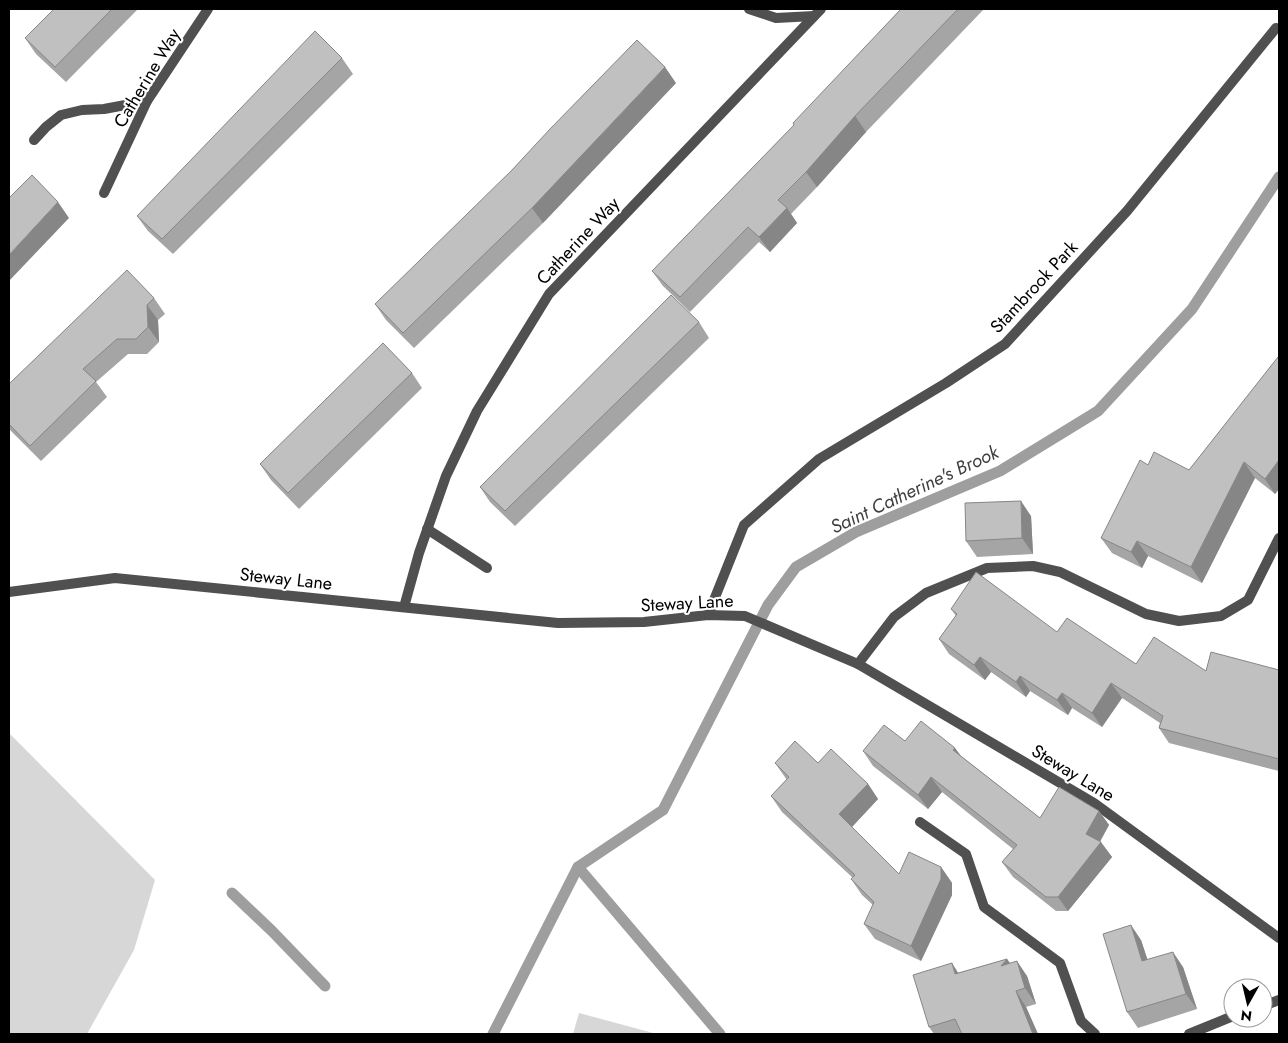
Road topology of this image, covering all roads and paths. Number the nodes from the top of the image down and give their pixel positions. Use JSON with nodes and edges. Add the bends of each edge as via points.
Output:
{"nodes":[{"id":1,"x":208,"y":9,"type":"edge"},
{"id":2,"x":749,"y":9,"type":"edge"},
{"id":3,"x":818,"y":13,"type":"edge"},
{"id":4,"x":1276,"y":28,"type":"dead end"},
{"id":5,"x":147,"y":101,"type":"junction"},
{"id":6,"x":34,"y":140,"type":"dead end"},
{"id":7,"x":104,"y":193,"type":"dead end"},
{"id":8,"x":427,"y":529,"type":"junction"},
{"id":9,"x":1279,"y":538,"type":"edge"},
{"id":10,"x":487,"y":568,"type":"dead end"},
{"id":11,"x":9,"y":592,"type":"edge"},
{"id":12,"x":404,"y":607,"type":"junction"},
{"id":13,"x":708,"y":615,"type":"junction"},
{"id":14,"x":858,"y":664,"type":"junction"},
{"id":15,"x":920,"y":822,"type":"dead end"},
{"id":16,"x":1279,"y":938,"type":"edge"},
{"id":17,"x":1223,"y":1020,"type":"edge"},
{"id":18,"x":1095,"y":1034,"type":"edge"},
{"id":19,"x":1189,"y":1034,"type":"edge"}],
"edges":[{"from":1,"to":5,"type":"street","name":"Catherine Way"},
{"from":2,"to":3,"type":"street","name":"Catherine Way","via":[[776,18]]},
{"from":3,"to":8,"type":"street","name":"Catherine Way","via":[[549,294],[477,411],[446,476]]},
{"from":4,"to":13,"type":"street","name":"Stambrook Park","via":[[1127,211],[1004,344],[946,383],[819,459],[744,525]]},
{"from":5,"to":6,"type":"street","via":[[61,115]]},
{"from":5,"to":7,"type":"street","name":"Catherine Way"},
{"from":8,"to":10,"type":"street"},
{"from":8,"to":12,"type":"street","name":"Catherine Way"},
{"from":9,"to":14,"type":"street","via":[[1248,600],[1221,616],[1179,621],[1146,614],[1060,572],[1033,566],[987,568],[926,593],[894,616]]},
{"from":11,"to":12,"type":"street","name":"Steway Lane","via":[[115,578]]},
{"from":12,"to":13,"type":"street","name":"Steway Lane","via":[[566,623],[644,622]]},
{"from":13,"to":14,"type":"street","name":"Steway Lane","via":[[745,616]]},
{"from":14,"to":16,"type":"street","name":"Steway Lane","via":[[1094,803]]},
{"from":15,"to":18,"type":"street","via":[[966,854],[984,907],[1060,963],[1081,1021]]},
{"from":17,"to":19,"type":"street"}]}
